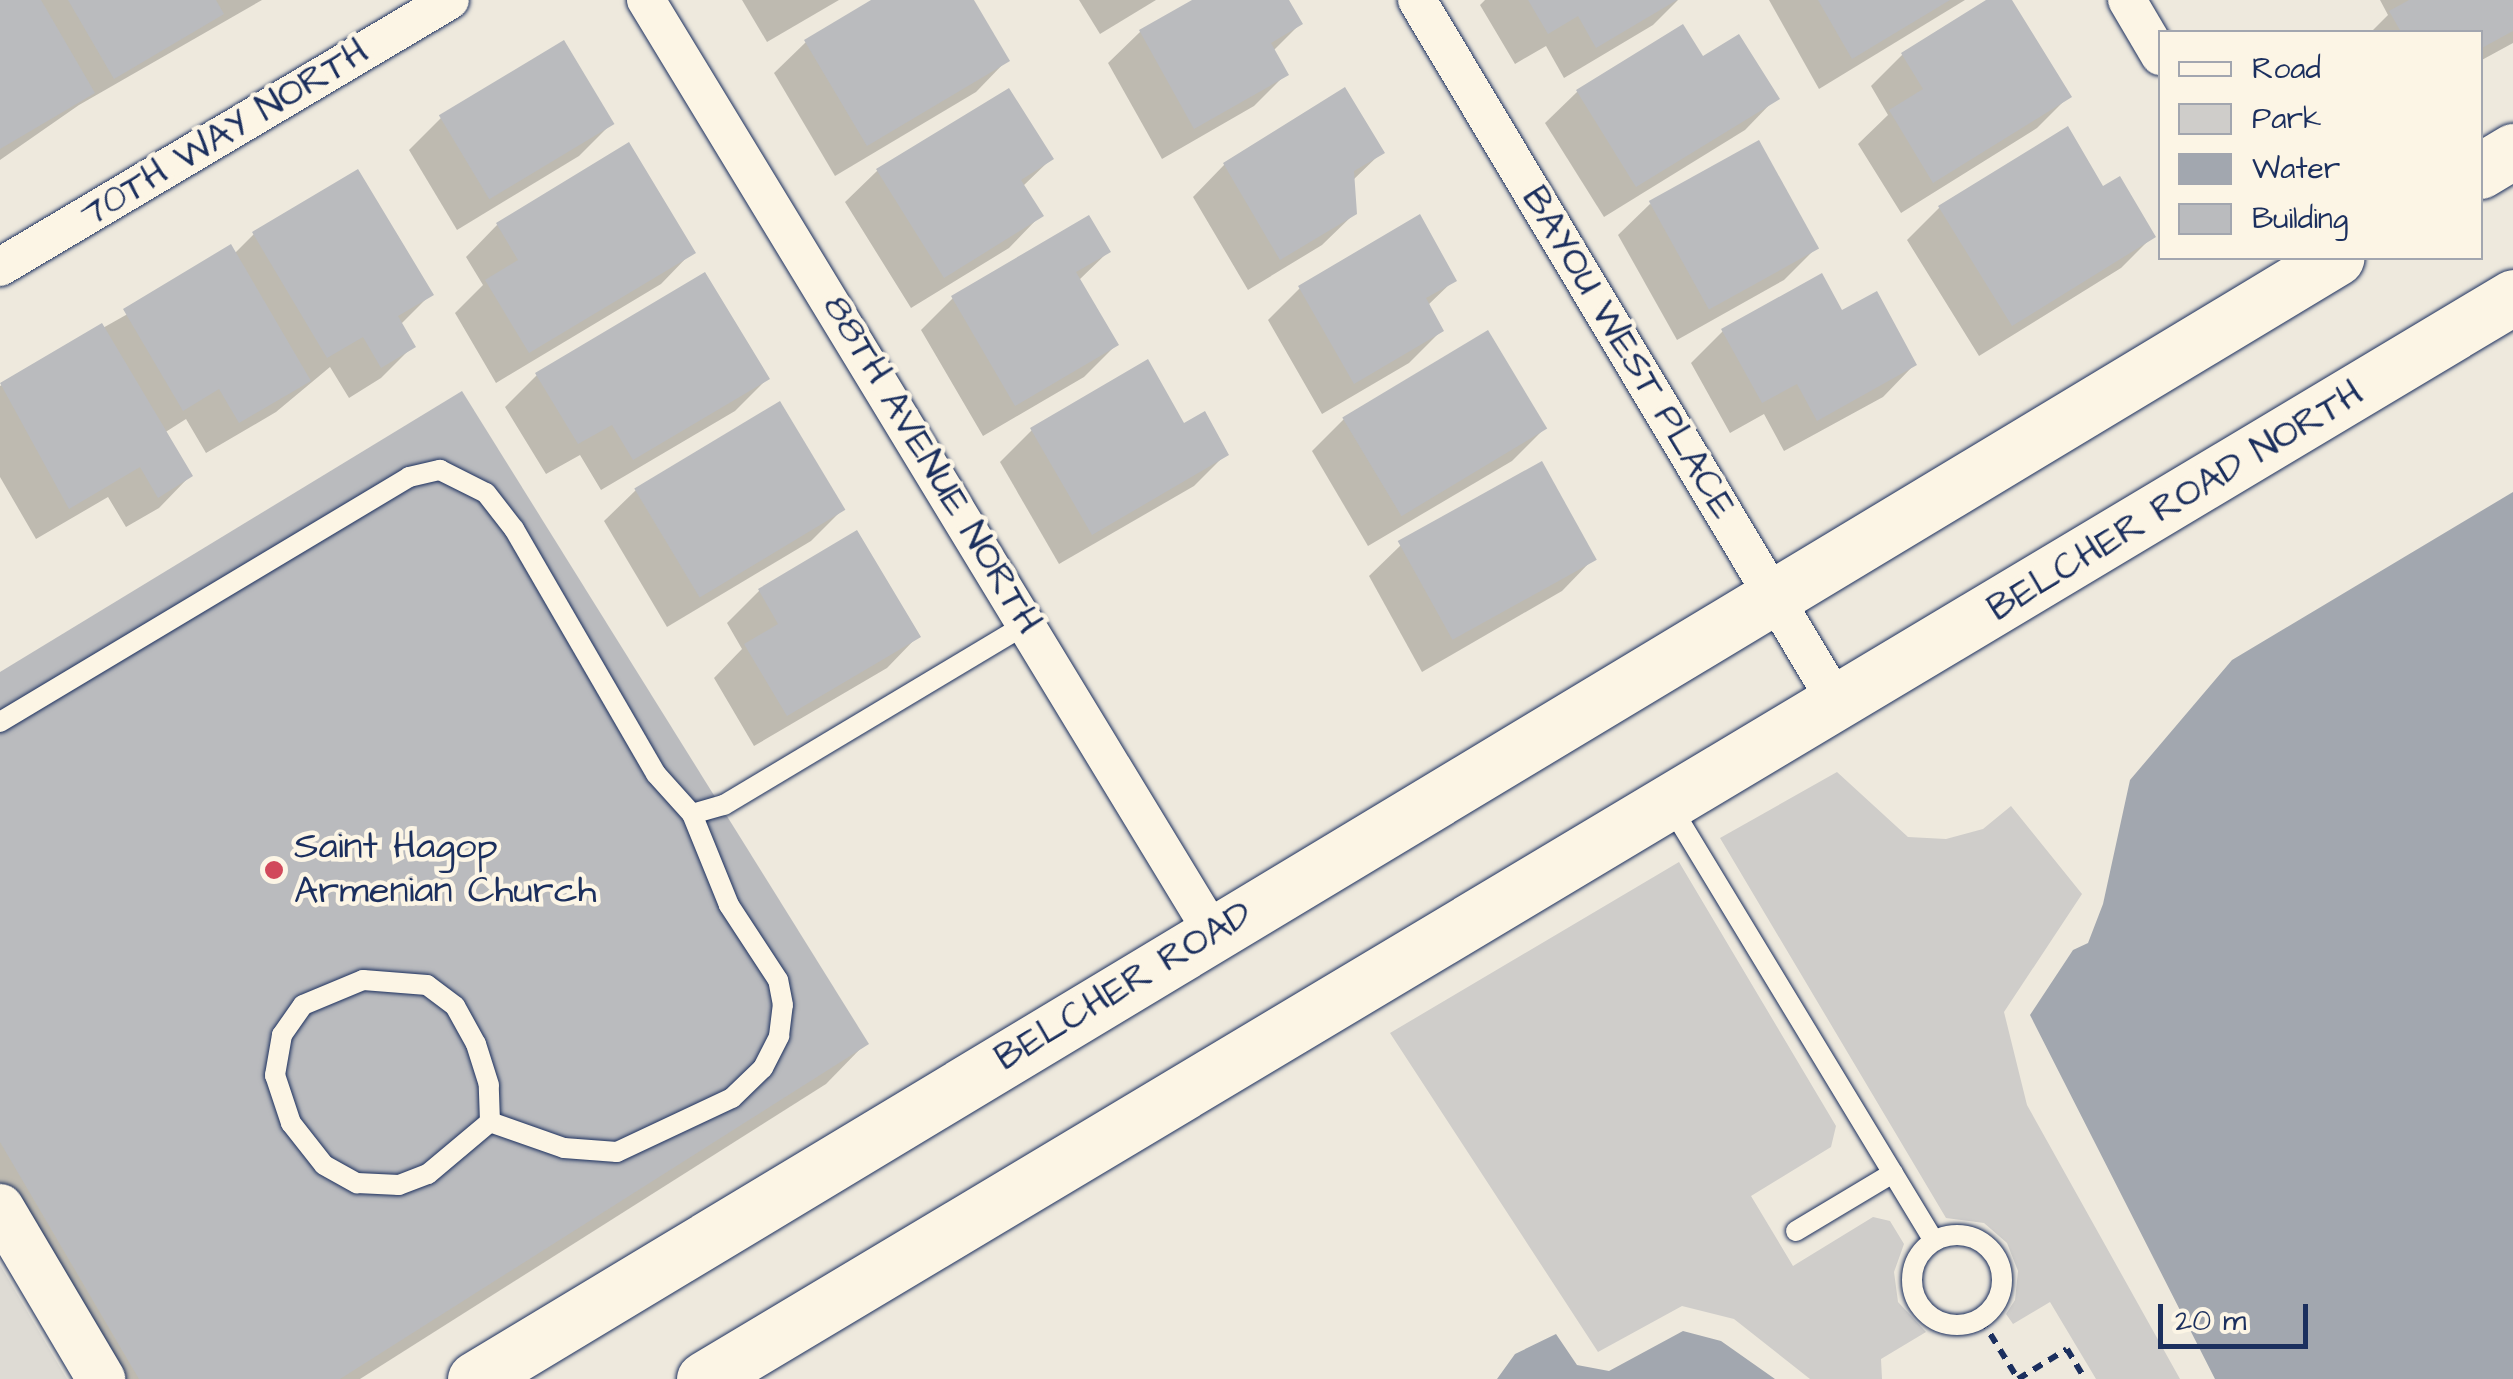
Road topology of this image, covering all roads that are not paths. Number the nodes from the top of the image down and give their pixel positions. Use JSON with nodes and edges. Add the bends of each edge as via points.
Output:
{"nodes":[{"id":1,"x":450,"y":0,"type":"edge"},
{"id":2,"x":646,"y":0,"type":"edge"},
{"id":3,"x":1417,"y":0,"type":"edge"},
{"id":4,"x":2127,"y":0,"type":"edge"},
{"id":5,"x":2158,"y":53,"type":"edge"},
{"id":6,"x":2513,"y":151,"type":"edge"},
{"id":7,"x":2483,"y":168,"type":"edge"},
{"id":8,"x":2333,"y":260,"type":"edge"},
{"id":9,"x":0,"y":267,"type":"edge"},
{"id":10,"x":2513,"y":298,"type":"edge"},
{"id":11,"x":1773,"y":596,"type":"junction"},
{"id":12,"x":1027,"y":624,"type":"junction"},
{"id":13,"x":1839,"y":706,"type":"junction"},
{"id":14,"x":0,"y":722,"type":"edge"},
{"id":15,"x":1671,"y":807,"type":"junction"},
{"id":16,"x":692,"y":814,"type":"junction"},
{"id":17,"x":1212,"y":933,"type":"junction"},
{"id":18,"x":490,"y":1122,"type":"junction"},
{"id":19,"x":1892,"y":1172,"type":"junction"},
{"id":20,"x":0,"y":1208,"type":"edge"},
{"id":21,"x":1796,"y":1230,"type":"dead end"},
{"id":22,"x":1934,"y":1241,"type":"junction"},
{"id":23,"x":101,"y":1379,"type":"edge"},
{"id":24,"x":475,"y":1379,"type":"edge"},
{"id":25,"x":704,"y":1379,"type":"edge"}],
"edges":[{"from":1,"to":9,"type":"street","name":"70TH WAY NORTH"},
{"from":2,"to":12,"type":"street","name":"88TH AVENUE NORTH"},
{"from":3,"to":11,"type":"street","name":"BAYOU WEST PLACE"},
{"from":4,"to":5,"type":"street"},
{"from":6,"to":7,"type":"main road"},
{"from":8,"to":11,"type":"main road"},
{"from":10,"to":13,"type":"main road","name":"BELCHER ROAD NORTH"},
{"from":11,"to":13,"type":"street","name":"BAYOU WEST PLACE"},
{"from":11,"to":17,"type":"main road","name":"BELCHER ROAD"},
{"from":12,"to":16,"type":"lane","via":[[724,805]]},
{"from":12,"to":17,"type":"street","name":"88TH AVENUE NORTH"},
{"from":13,"to":15,"type":"main road"},
{"from":14,"to":16,"type":"lane","via":[[409,477],[440,470],[486,493],[514,529],[656,774]]},
{"from":15,"to":19,"type":"lane"},
{"from":15,"to":25,"type":"main road"},
{"from":16,"to":18,"type":"lane","via":[[730,905],[778,980],[779,1036],[763,1068],[732,1098],[617,1152],[564,1148]]},
{"from":17,"to":24,"type":"main road","name":"BELCHER ROAD"},
{"from":18,"to":18,"type":"lane","via":[[428,1174],[399,1185],[357,1183],[324,1165],[291,1123],[275,1075],[282,1035],[303,1005],[363,980],[427,985],[454,1006],[476,1044],[489,1085]]},
{"from":19,"to":21,"type":"lane"},
{"from":19,"to":22,"type":"lane"},
{"from":20,"to":23,"type":"street"},
{"from":22,"to":22,"type":"lane","via":[[1912,1276],[1919,1304],[1954,1326],[1981,1320],[2001,1295],[2000,1264],[1992,1250],[1964,1235]]}]}
